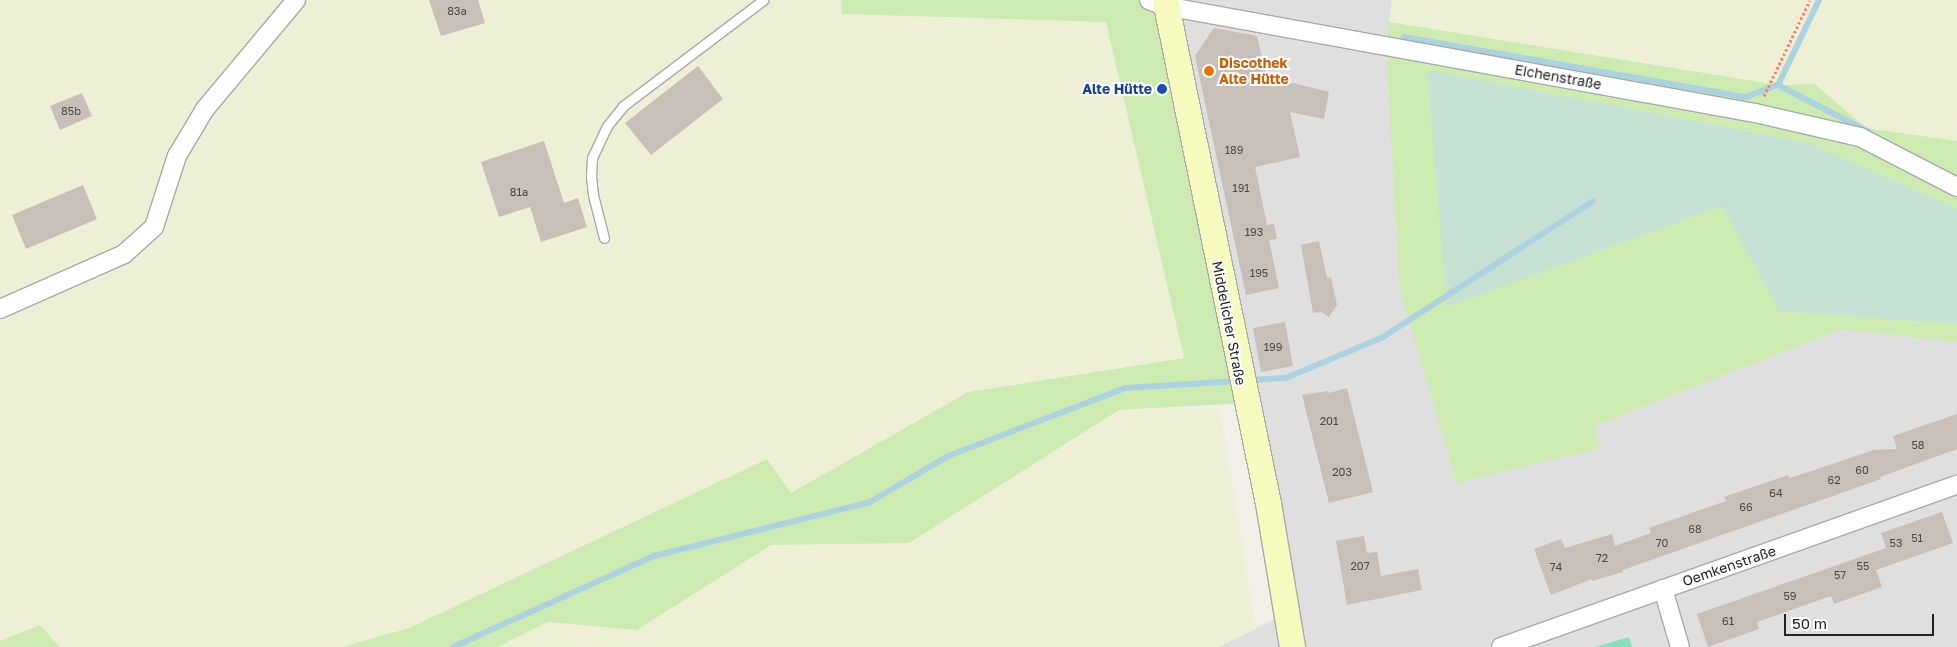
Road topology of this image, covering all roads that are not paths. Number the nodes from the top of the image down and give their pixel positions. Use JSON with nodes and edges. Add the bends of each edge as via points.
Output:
{"nodes":[{"id":1,"x":296,"y":0,"type":"edge"},
{"id":2,"x":763,"y":0,"type":"edge"},
{"id":3,"x":1160,"y":2,"type":"edge"},
{"id":4,"x":1957,"y":188,"type":"edge"},
{"id":5,"x":604,"y":238,"type":"dead end"},
{"id":6,"x":0,"y":309,"type":"edge"},
{"id":7,"x":1957,"y":485,"type":"edge"},
{"id":8,"x":1664,"y":589,"type":"junction"},
{"id":9,"x":1292,"y":647,"type":"edge"},
{"id":10,"x":1501,"y":647,"type":"edge"},
{"id":11,"x":1680,"y":647,"type":"edge"}],
"edges":[{"from":1,"to":6,"type":"street","via":[[205,109],[177,156],[154,227],[124,254]]},
{"from":2,"to":5,"type":"lane","via":[[623,106],[607,126],[592,158],[591,176]]},
{"from":3,"to":4,"type":"street","name":"Eichenstraße","via":[[1756,113],[1860,137]]},
{"from":3,"to":9,"type":"street","name":"Middelicher Straße","via":[[1268,503]]},
{"from":7,"to":8,"type":"street","name":"Oemkenstraße"},
{"from":8,"to":10,"type":"street","name":"Oemkenstraße"},
{"from":8,"to":11,"type":"street"}]}
